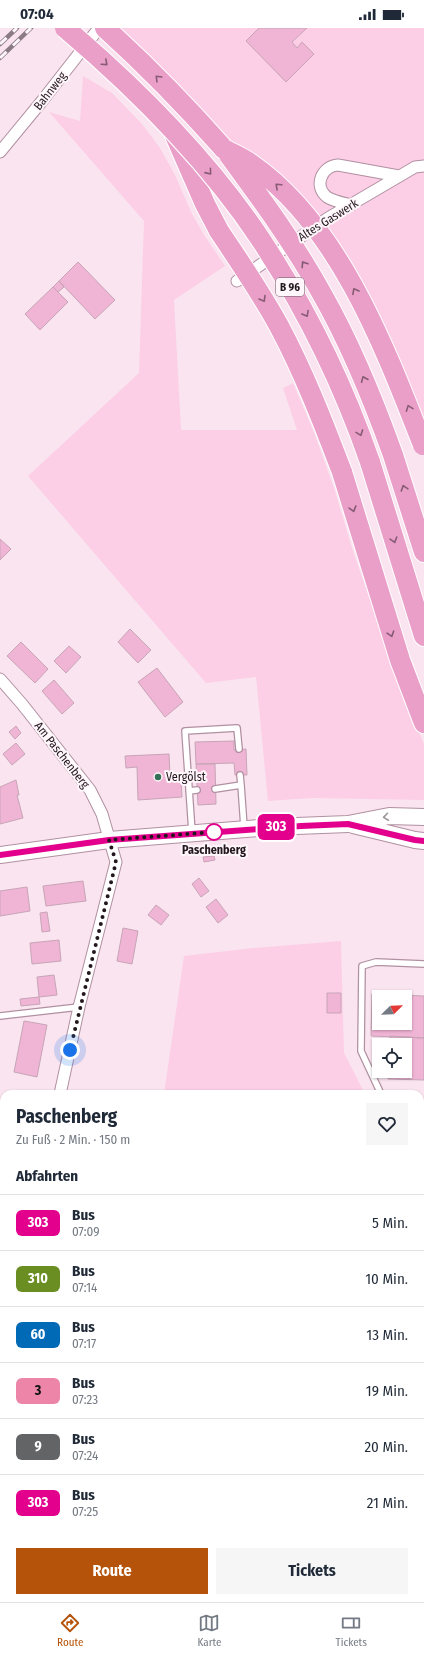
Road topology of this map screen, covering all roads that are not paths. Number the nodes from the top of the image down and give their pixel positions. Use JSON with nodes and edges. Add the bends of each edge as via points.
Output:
{"nodes":[{"id":1,"x":64,"y":28,"type":"edge"},
{"id":2,"x":99,"y":28,"type":"edge"},
{"id":3,"x":105,"y":28,"type":"edge"},
{"id":4,"x":174,"y":133,"type":"junction"},
{"id":5,"x":224,"y":149,"type":"junction"},
{"id":6,"x":0,"y":152,"type":"edge"},
{"id":7,"x":424,"y":166,"type":"edge"},
{"id":8,"x":399,"y":176,"type":"junction"},
{"id":9,"x":350,"y":205,"type":"junction"},
{"id":10,"x":237,"y":281,"type":"dead end"},
{"id":11,"x":424,"y":446,"type":"edge"},
{"id":12,"x":424,"y":552,"type":"edge"},
{"id":13,"x":424,"y":636,"type":"edge"},
{"id":14,"x":0,"y":679,"type":"edge"},
{"id":15,"x":424,"y":723,"type":"edge"},
{"id":16,"x":238,"y":749,"type":"dead end"},
{"id":17,"x":240,"y":775,"type":"dead end"},
{"id":18,"x":241,"y":785,"type":"junction"},
{"id":19,"x":216,"y":789,"type":"dead end"},
{"id":20,"x":197,"y":790,"type":"dead end"},
{"id":21,"x":189,"y":791,"type":"junction"},
{"id":22,"x":424,"y":817,"type":"edge"},
{"id":23,"x":348,"y":824,"type":"junction"},
{"id":24,"x":244,"y":830,"type":"junction"},
{"id":25,"x":192,"y":835,"type":"junction"},
{"id":26,"x":109,"y":840,"type":"junction"},
{"id":27,"x":424,"y":840,"type":"edge"},
{"id":28,"x":0,"y":855,"type":"edge"},
{"id":29,"x":424,"y":964,"type":"edge"},
{"id":30,"x":79,"y":1007,"type":"junction"},
{"id":31,"x":0,"y":1016,"type":"edge"},
{"id":32,"x":61,"y":1090,"type":"edge"},
{"id":33,"x":379,"y":1090,"type":"edge"}],
"edges":[{"from":1,"to":4,"type":"highway","number":"B 96","one_way":true,"bridge":true,"via":[[128,84]]},
{"from":2,"to":6,"type":"street","name":"Bahnweg"},
{"from":5,"to":3,"type":"highway","number":"B 96","one_way":true,"via":[[140,60]]},
{"from":4,"to":13,"type":"highway","number":"B 96","one_way":true,"bridge":true,"via":[[240,210],[281,271],[332,365],[370,462]]},
{"from":4,"to":15,"type":"highway","one_way":true,"bridge":true,"via":[[219,231],[259,292],[292,350],[319,412],[342,472],[400,660]]},
{"from":11,"to":5,"type":"highway","one_way":true,"bridge":true,"via":[[377,333],[344,271],[317,229],[277,185],[251,163]]},
{"from":12,"to":5,"type":"highway","number":"B 96","one_way":true,"bridge":true,"via":[[393,454],[355,358],[323,295],[284,233]]},
{"from":7,"to":8,"type":"street","name":"Altes Gaswerk","via":[[415,167]]},
{"from":8,"to":9,"type":"street","name":"Altes Gaswerk"},
{"from":8,"to":9,"type":"street","via":[[338,165],[326,170],[320,180],[322,192],[328,198]]},
{"from":9,"to":10,"type":"street","name":"Altes Gaswerk"},
{"from":14,"to":26,"type":"street","name":"Am Paschenberg","via":[[90,790],[102,814]]},
{"from":16,"to":21,"type":"lane","via":[[237,728],[185,731]]},
{"from":17,"to":18,"type":"lane"},
{"from":18,"to":19,"type":"lane"},
{"from":18,"to":24,"type":"lane"},
{"from":20,"to":21,"type":"lane"},
{"from":21,"to":25,"type":"lane"},
{"from":22,"to":23,"type":"main road","one_way":true,"via":[[389,816]]},
{"from":23,"to":24,"type":"main road"},
{"from":23,"to":27,"type":"main road"},
{"from":24,"to":25,"type":"main road"},
{"from":25,"to":26,"type":"main road"},
{"from":26,"to":28,"type":"main road"},
{"from":26,"to":30,"type":"street","name":"Am Paschenberg","via":[[116,862]]},
{"from":29,"to":33,"type":"lane","via":[[376,962],[362,966],[361,1051]]},
{"from":30,"to":31,"type":"lane"},
{"from":30,"to":32,"type":"street","name":"Am Paschenberg"}]}
